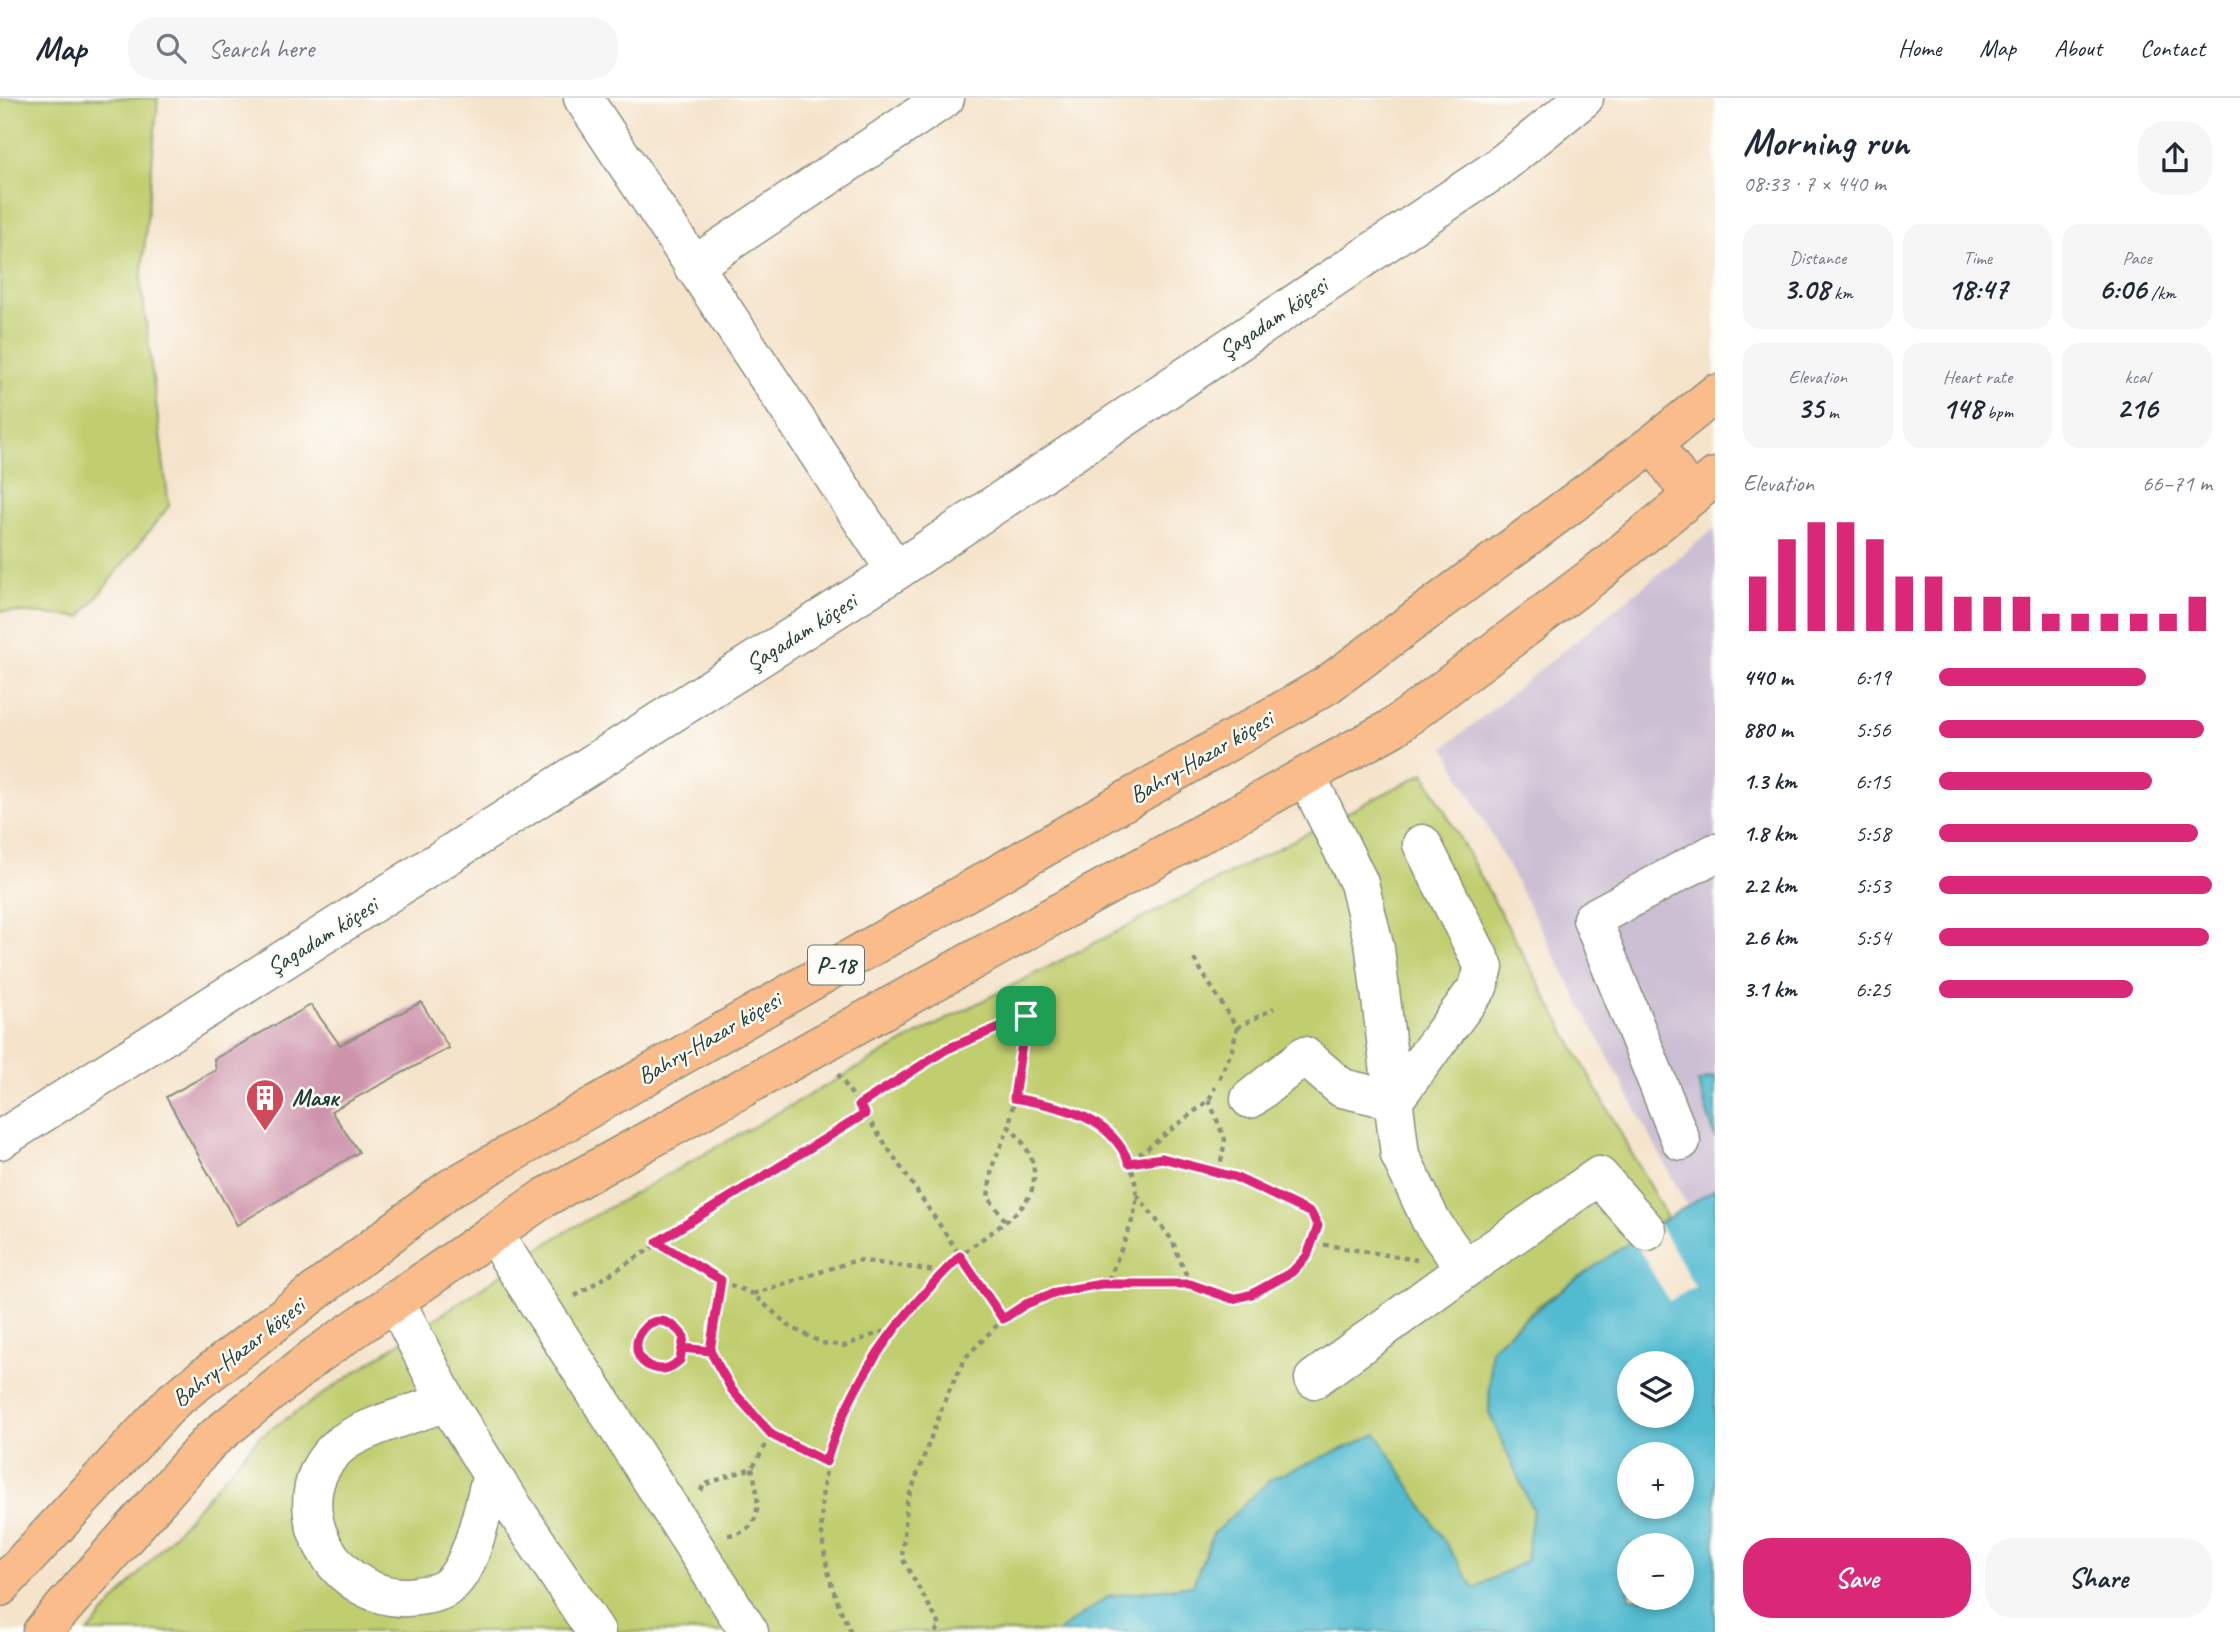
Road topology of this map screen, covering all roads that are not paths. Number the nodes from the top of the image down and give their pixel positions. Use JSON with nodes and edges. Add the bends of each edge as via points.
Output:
{"nodes":[{"id":1,"x":583,"y":98,"type":"edge"},
{"id":2,"x":945,"y":98,"type":"edge"},
{"id":3,"x":1584,"y":98,"type":"edge"},
{"id":4,"x":693,"y":265,"type":"junction"},
{"id":5,"x":1715,"y":394,"type":"edge"},
{"id":6,"x":1654,"y":443,"type":"junction"},
{"id":7,"x":1703,"y":486,"type":"edge"},
{"id":8,"x":896,"y":571,"type":"junction"},
{"id":9,"x":1307,"y":777,"type":"junction"},
{"id":10,"x":1422,"y":844,"type":"dead end"},
{"id":11,"x":1715,"y":853,"type":"edge"},
{"id":12,"x":1250,"y":1099,"type":"dead end"},
{"id":13,"x":1394,"y":1100,"type":"junction"},
{"id":14,"x":0,"y":1140,"type":"edge"},
{"id":15,"x":1681,"y":1141,"type":"dead end"},
{"id":16,"x":1647,"y":1231,"type":"dead end"},
{"id":17,"x":493,"y":1233,"type":"junction"},
{"id":18,"x":1465,"y":1269,"type":"junction"},
{"id":19,"x":395,"y":1300,"type":"junction"},
{"id":20,"x":1314,"y":1379,"type":"dead end"},
{"id":21,"x":447,"y":1402,"type":"junction"},
{"id":22,"x":145,"y":1432,"type":"junction"},
{"id":23,"x":185,"y":1470,"type":"junction"},
{"id":24,"x":492,"y":1475,"type":"junction"},
{"id":25,"x":0,"y":1587,"type":"edge"},
{"id":26,"x":42,"y":1632,"type":"edge"},
{"id":27,"x":596,"y":1632,"type":"edge"},
{"id":28,"x":749,"y":1632,"type":"edge"}],
"edges":[{"from":1,"to":4,"type":"street"},
{"from":2,"to":4,"type":"street"},
{"from":3,"to":8,"type":"street","name":"Şagadam köçesi","via":[[1496,169]]},
{"from":4,"to":8,"type":"street"},
{"from":5,"to":6,"type":"highway","name":"Bahry-Hazar köçesi","number":"P-18"},
{"from":6,"to":7,"type":"highway"},
{"from":6,"to":22,"type":"highway","name":"Bahry-Hazar köçesi","number":"P-18","via":[[1327,685],[449,1189],[174,1400]]},
{"from":7,"to":9,"type":"highway","name":"Bahry-Hazar köçesi","number":"P-18","via":[[1591,578],[1394,727]]},
{"from":8,"to":14,"type":"street","name":"Şagadam köçesi"},
{"from":9,"to":13,"type":"street","via":[[1359,883],[1375,949]]},
{"from":9,"to":17,"type":"highway","name":"Bahry-Hazar köçesi","number":"P-18","via":[[544,1198]]},
{"from":10,"to":13,"type":"street","via":[[1484,967],[1478,987]]},
{"from":11,"to":15,"type":"street","via":[[1592,919]]},
{"from":12,"to":13,"type":"street","via":[[1304,1056],[1342,1088]]},
{"from":13,"to":18,"type":"street","via":[[1400,1155],[1409,1178],[1430,1221]]},
{"from":16,"to":18,"type":"street","via":[[1600,1176]]},
{"from":17,"to":19,"type":"highway","name":"Bahry-Hazar köçesi","number":"P-18"},
{"from":17,"to":28,"type":"street"},
{"from":18,"to":20,"type":"street"},
{"from":19,"to":21,"type":"street"},
{"from":19,"to":23,"type":"highway","name":"Bahry-Hazar köçesi","number":"P-18","via":[[306,1363],[210,1441]]},
{"from":21,"to":24,"type":"street"},
{"from":21,"to":24,"type":"street","via":[[339,1446],[325,1464],[312,1506],[321,1542],[350,1579],[372,1592],[397,1600],[428,1595],[448,1587],[464,1565]]},
{"from":22,"to":23,"type":"highway"},
{"from":22,"to":25,"type":"highway","name":"Bahry-Hazar köçesi","number":"P-18"},
{"from":23,"to":26,"type":"highway","name":"Bahry-Hazar köçesi","number":"P-18"},
{"from":24,"to":27,"type":"street"}]}
